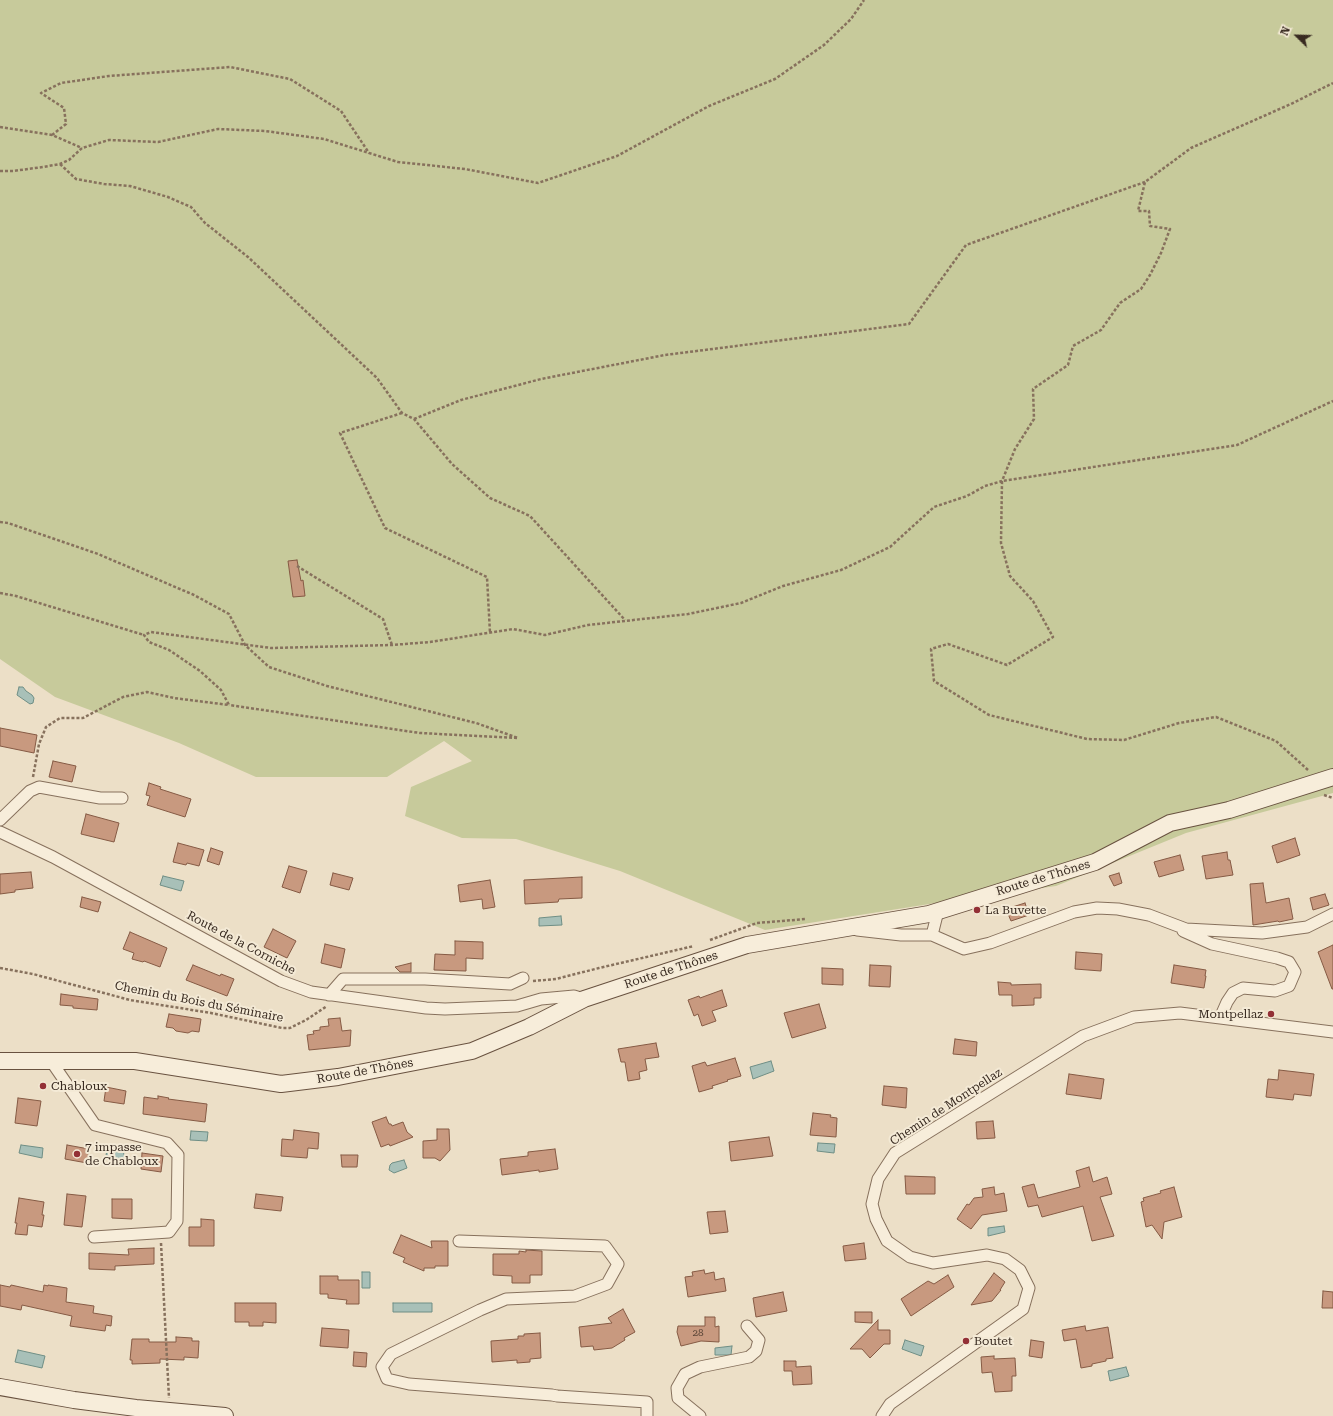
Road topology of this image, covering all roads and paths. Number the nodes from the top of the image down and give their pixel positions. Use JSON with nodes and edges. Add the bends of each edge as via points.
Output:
{"nodes":[{"id":1,"x":864,"y":0,"type":"edge"},
{"id":2,"x":1333,"y":83,"type":"edge"},
{"id":3,"x":0,"y":127,"type":"edge"},
{"id":4,"x":52,"y":135,"type":"junction"},
{"id":5,"x":82,"y":148,"type":"junction"},
{"id":6,"x":369,"y":153,"type":"junction"},
{"id":7,"x":60,"y":164,"type":"junction"},
{"id":8,"x":0,"y":170,"type":"edge"},
{"id":9,"x":1145,"y":182,"type":"junction"},
{"id":10,"x":1333,"y":401,"type":"edge"},
{"id":11,"x":402,"y":413,"type":"junction"},
{"id":12,"x":414,"y":419,"type":"junction"},
{"id":13,"x":1002,"y":481,"type":"junction"},
{"id":14,"x":0,"y":522,"type":"edge"},
{"id":15,"x":297,"y":566,"type":"dead end"},
{"id":16,"x":0,"y":593,"type":"edge"},
{"id":17,"x":625,"y":620,"type":"junction"},
{"id":18,"x":490,"y":633,"type":"junction"},
{"id":19,"x":144,"y":635,"type":"junction"},
{"id":20,"x":245,"y":645,"type":"junction"},
{"id":21,"x":392,"y":645,"type":"junction"},
{"id":22,"x":229,"y":705,"type":"junction"},
{"id":23,"x":1327,"y":779,"type":"edge"},
{"id":24,"x":30,"y":791,"type":"junction"},
{"id":25,"x":122,"y":798,"type":"dead end"},
{"id":26,"x":0,"y":820,"type":"edge"},
{"id":27,"x":0,"y":832,"type":"edge"},
{"id":28,"x":938,"y":911,"type":"junction"},
{"id":29,"x":1333,"y":914,"type":"edge"},
{"id":30,"x":1174,"y":924,"type":"junction"},
{"id":31,"x":845,"y":928,"type":"junction"},
{"id":32,"x":932,"y":934,"type":"junction"},
{"id":33,"x":0,"y":968,"type":"edge"},
{"id":34,"x":522,"y":978,"type":"dead end"},
{"id":35,"x":329,"y":995,"type":"junction"},
{"id":36,"x":340,"y":996,"type":"junction"},
{"id":37,"x":584,"y":998,"type":"junction"},
{"id":38,"x":1220,"y":1018,"type":"junction"},
{"id":39,"x":1333,"y":1032,"type":"edge"},
{"id":40,"x":0,"y":1061,"type":"edge"},
{"id":41,"x":51,"y":1061,"type":"junction"},
{"id":42,"x":161,"y":1233,"type":"junction"},
{"id":43,"x":94,"y":1237,"type":"dead end"},
{"id":44,"x":459,"y":1241,"type":"dead end"},
{"id":45,"x":747,"y":1326,"type":"dead end"},
{"id":46,"x":0,"y":1387,"type":"edge"},
{"id":47,"x":170,"y":1411,"type":"junction"},
{"id":48,"x":225,"y":1416,"type":"edge"},
{"id":49,"x":647,"y":1416,"type":"edge"},
{"id":50,"x":700,"y":1416,"type":"edge"},
{"id":51,"x":882,"y":1416,"type":"edge"}],
"edges":[{"from":1,"to":6,"type":"path","via":[[851,19],[824,45],[775,79],[709,106],[617,156],[538,183],[465,169],[398,162]]},
{"from":2,"to":9,"type":"path","via":[[1191,148]]},
{"from":3,"to":4,"type":"path"},
{"from":4,"to":5,"type":"path"},
{"from":4,"to":6,"type":"path","via":[[66,124],[64,108],[41,93],[60,84],[109,76],[230,67],[290,79],[341,111]]},
{"from":5,"to":6,"type":"path","via":[[109,140],[158,142],[218,129],[265,131],[324,139]]},
{"from":5,"to":7,"type":"path","via":[[69,160]]},
{"from":7,"to":8,"type":"path","via":[[43,168]]},
{"from":7,"to":11,"type":"path","via":[[76,179],[130,186],[191,207],[205,223],[248,257],[377,378]]},
{"from":9,"to":12,"type":"path","via":[[966,245],[909,324],[665,354],[504,388],[461,400]]},
{"from":9,"to":13,"type":"path","via":[[1138,211],[1149,211],[1150,226],[1170,229],[1161,252],[1141,289],[1120,303],[1100,330],[1072,346],[1068,365],[1033,389],[1034,419],[1015,449]]},
{"from":10,"to":13,"type":"path","via":[[1237,445]]},
{"from":11,"to":12,"type":"path"},
{"from":11,"to":18,"type":"path","via":[[340,433],[385,528],[487,577]]},
{"from":12,"to":17,"type":"path","via":[[452,464],[490,498],[530,516]]},
{"from":13,"to":17,"type":"path","via":[[934,507],[890,547],[841,570],[783,586],[741,603],[688,614]]},
{"from":13,"to":23,"type":"path","via":[[1001,543],[1010,576],[1033,601],[1053,636],[1007,665],[948,644],[931,649],[934,681],[989,715],[1087,739],[1124,740],[1179,723],[1216,717],[1276,741]]},
{"from":14,"to":20,"type":"path","via":[[98,554],[194,595],[229,614]]},
{"from":15,"to":21,"type":"path","via":[[383,619]]},
{"from":16,"to":19,"type":"path"},
{"from":17,"to":18,"type":"path","via":[[545,635],[513,629]]},
{"from":18,"to":21,"type":"path"},
{"from":19,"to":20,"type":"path","via":[[151,632]]},
{"from":19,"to":22,"type":"path","via":[[149,642],[169,650],[200,671],[221,690]]},
{"from":20,"to":21,"type":"path","via":[[271,648]]},
{"from":20,"to":22,"type":"path","via":[[269,667],[327,686],[476,723],[518,738],[420,733]]},
{"from":22,"to":24,"type":"path","via":[[147,692],[123,697],[83,718],[60,718],[46,727],[39,744]]},
{"from":23,"to":28,"type":"main road","name":"Route de Thônes","via":[[1229,810],[1170,823],[1095,862]]},
{"from":24,"to":25,"type":"street","via":[[39,787],[100,798]]},
{"from":24,"to":26,"type":"street"},
{"from":27,"to":35,"type":"street","name":"Route de la Corniche","via":[[53,857],[281,981],[311,992]]},
{"from":28,"to":31,"type":"main road","name":"Route de Thônes"},
{"from":28,"to":32,"type":"street"},
{"from":29,"to":30,"type":"street","via":[[1307,927],[1262,933],[1186,929]]},
{"from":30,"to":32,"type":"street","via":[[1150,915],[1097,908],[1074,912],[990,943],[964,949]]},
{"from":30,"to":38,"type":"street","via":[[1184,932],[1212,944],[1289,962],[1295,972],[1289,986],[1274,991],[1242,988],[1233,993]]},
{"from":31,"to":32,"type":"street","via":[[901,935]]},
{"from":31,"to":37,"type":"main road","name":"Route de Thônes","via":[[747,945]]},
{"from":33,"to":36,"type":"path","name":"Chemin du Bois du Séminaire","via":[[33,974],[130,1000],[282,1028],[290,1028],[306,1020]]},
{"from":34,"to":35,"type":"street","via":[[510,984],[425,979],[343,979]]},
{"from":35,"to":36,"type":"street","name":"Route de la Corniche"},
{"from":36,"to":37,"type":"street","name":"Route de la Corniche","via":[[445,1009],[517,1006],[542,999],[574,996]]},
{"from":37,"to":41,"type":"main road","name":"Route de Thônes","via":[[529,1027],[472,1051],[338,1078],[281,1084],[135,1061]]},
{"from":38,"to":39,"type":"street","name":"Chemin de Montpellaz"},
{"from":38,"to":51,"type":"street","name":"Chemin de Montpellaz","via":[[1180,1013],[1134,1017],[1083,1036],[895,1153],[878,1179],[872,1204],[876,1219],[888,1241],[910,1257],[933,1263],[987,1255],[1005,1259],[1020,1270],[1029,1288],[1023,1309],[890,1404]]},
{"from":40,"to":41,"type":"main road","name":"Route de Thônes"},
{"from":41,"to":42,"type":"street","via":[[95,1125],[167,1143],[178,1155],[177,1222],[169,1232]]},
{"from":42,"to":43,"type":"street"},
{"from":42,"to":47,"type":"path"},
{"from":44,"to":49,"type":"street","via":[[605,1246],[618,1264],[607,1284],[575,1296],[506,1299],[391,1354],[382,1367],[387,1379],[409,1384],[647,1402]]},
{"from":45,"to":50,"type":"street","via":[[759,1340],[756,1351],[749,1357],[700,1367],[684,1374],[677,1388],[678,1398]]},
{"from":46,"to":47,"type":"main road","via":[[74,1400]]},
{"from":47,"to":48,"type":"main road"}]}
